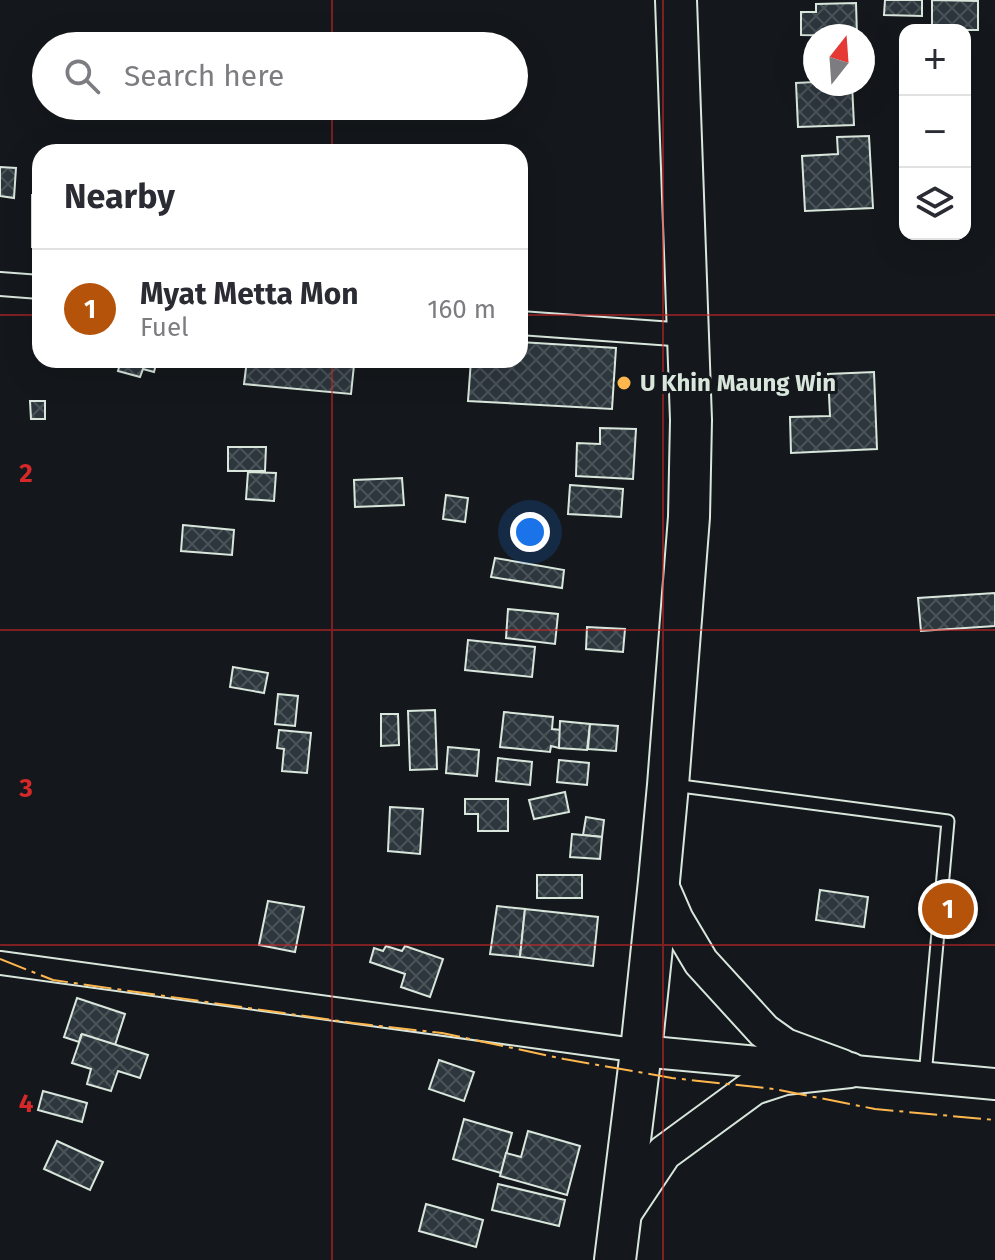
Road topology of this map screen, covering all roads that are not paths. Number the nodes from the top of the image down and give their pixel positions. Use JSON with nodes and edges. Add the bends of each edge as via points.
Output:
{"nodes":[{"id":1,"x":676,"y":0,"type":"edge"},
{"id":2,"x":0,"y":284,"type":"edge"},
{"id":3,"x":32,"y":286,"type":"edge"},
{"id":4,"x":528,"y":324,"type":"edge"},
{"id":5,"x":687,"y":335,"type":"junction"},
{"id":6,"x":668,"y":785,"type":"junction"},
{"id":7,"x":659,"y":881,"type":"junction"},
{"id":8,"x":0,"y":963,"type":"edge"},
{"id":9,"x":641,"y":1051,"type":"junction"},
{"id":10,"x":850,"y":1070,"type":"junction"},
{"id":11,"x":925,"y":1076,"type":"junction"},
{"id":12,"x":995,"y":1084,"type":"edge"},
{"id":13,"x":620,"y":1219,"type":"junction"},
{"id":14,"x":615,"y":1260,"type":"edge"}],
"edges":[{"from":1,"to":5,"type":"highway"},
{"from":2,"to":3,"type":"street"},
{"from":4,"to":5,"type":"street"},
{"from":5,"to":6,"type":"highway","via":[[689,517]]},
{"from":6,"to":7,"type":"highway"},
{"from":6,"to":11,"type":"lane","via":[[948,821]]},
{"from":7,"to":9,"type":"highway"},
{"from":7,"to":10,"type":"main road","via":[[701,962],[764,1031],[785,1046]]},
{"from":8,"to":9,"type":"street"},
{"from":9,"to":10,"type":"main road"},
{"from":9,"to":13,"type":"highway"},
{"from":10,"to":11,"type":"main road"},
{"from":10,"to":13,"type":"main road","via":[[785,1077],[754,1087],[664,1153]]},
{"from":11,"to":12,"type":"main road"},
{"from":13,"to":14,"type":"highway"}]}
